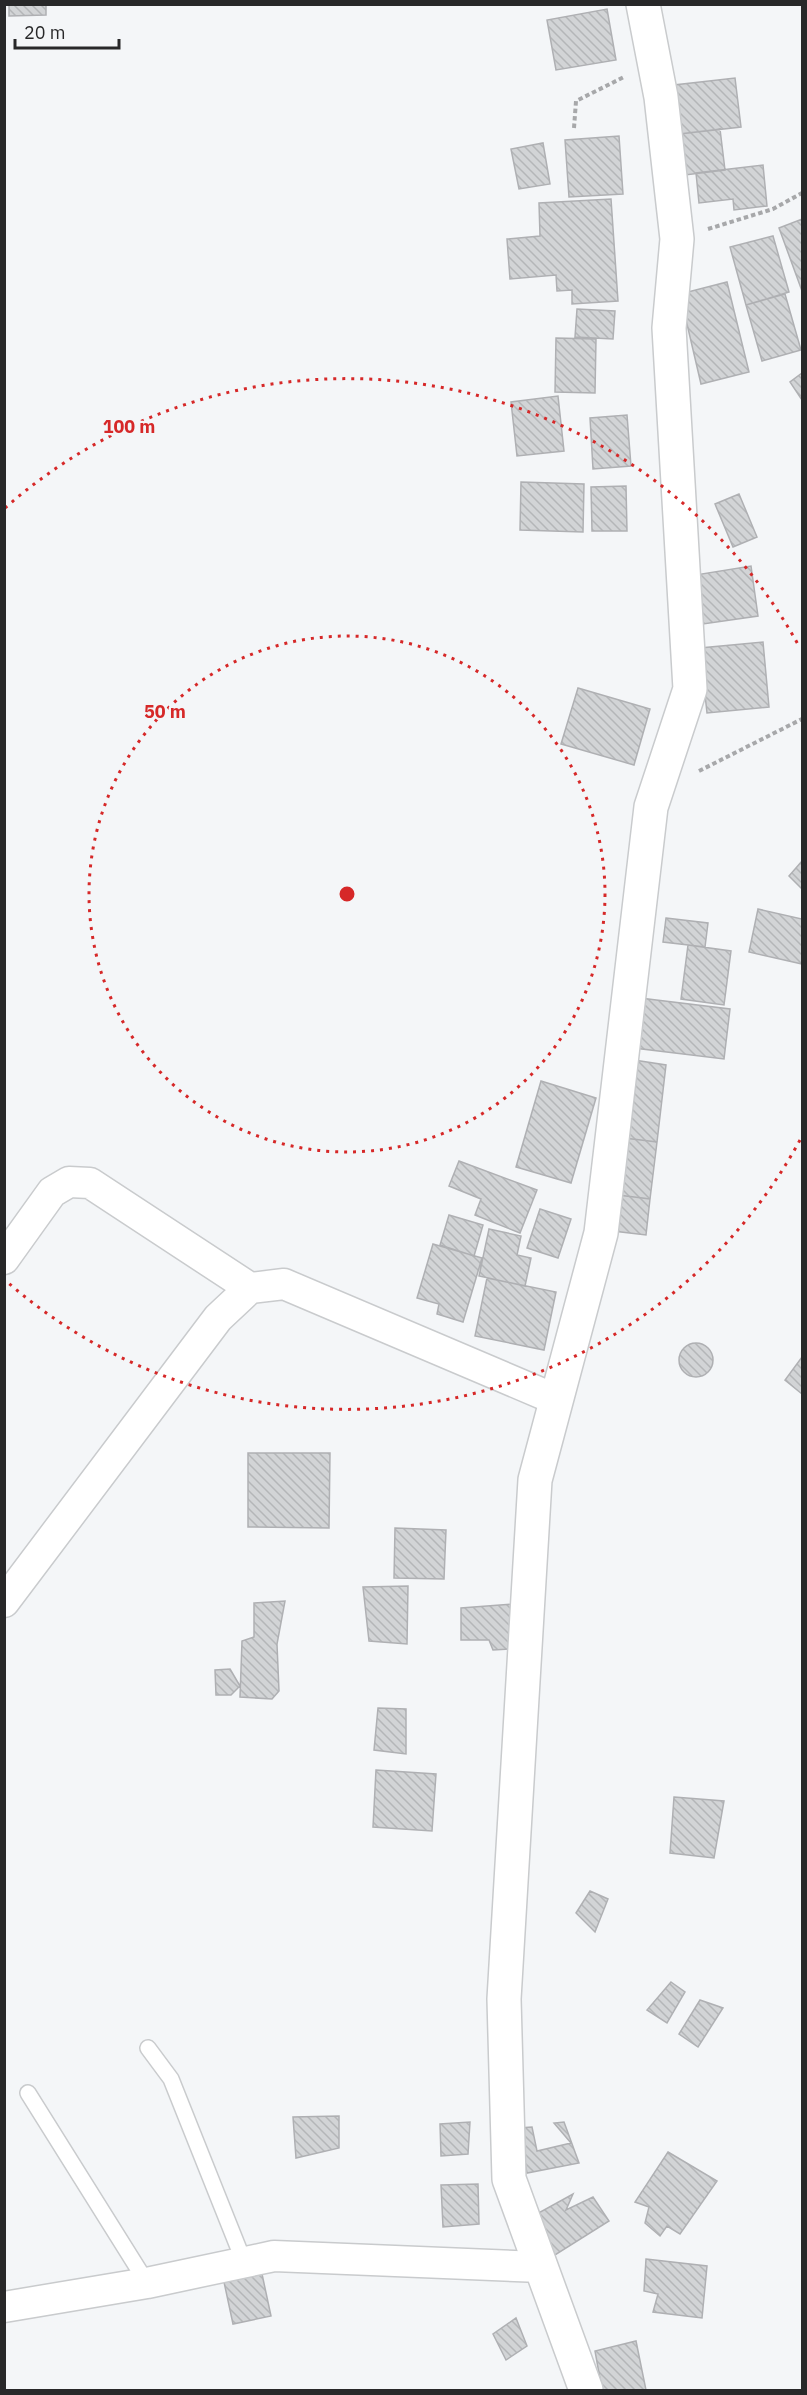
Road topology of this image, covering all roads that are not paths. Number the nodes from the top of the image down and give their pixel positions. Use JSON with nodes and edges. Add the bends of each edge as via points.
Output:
{"nodes":[{"id":1,"x":643,"y":4,"type":"edge"},
{"id":2,"x":4,"y":1259,"type":"edge"},
{"id":3,"x":250,"y":1288,"type":"junction"},
{"id":4,"x":557,"y":1400,"type":"junction"},
{"id":5,"x":4,"y":1602,"type":"edge"},
{"id":6,"x":148,"y":2048,"type":"dead end"},
{"id":7,"x":28,"y":2093,"type":"dead end"},
{"id":8,"x":244,"y":2262,"type":"junction"},
{"id":9,"x":541,"y":2266,"type":"junction"},
{"id":10,"x":147,"y":2283,"type":"junction"},
{"id":11,"x":4,"y":2307,"type":"edge"},
{"id":12,"x":586,"y":2391,"type":"edge"}],
"edges":[{"from":1,"to":4,"type":"street","via":[[661,97],[677,239],[669,328],[690,688],[651,807],[601,1233]]},
{"from":2,"to":3,"type":"street","via":[[52,1192],[69,1182],[90,1183]]},
{"from":3,"to":4,"type":"street","via":[[284,1284]]},
{"from":3,"to":5,"type":"street","via":[[218,1318]]},
{"from":4,"to":9,"type":"street","via":[[535,1480],[504,1999],[509,2179]]},
{"from":6,"to":8,"type":"lane","via":[[171,2079]]},
{"from":7,"to":10,"type":"lane"},
{"from":8,"to":9,"type":"street","via":[[274,2256]]},
{"from":8,"to":10,"type":"street"},
{"from":9,"to":12,"type":"street"},
{"from":10,"to":11,"type":"street"}]}
